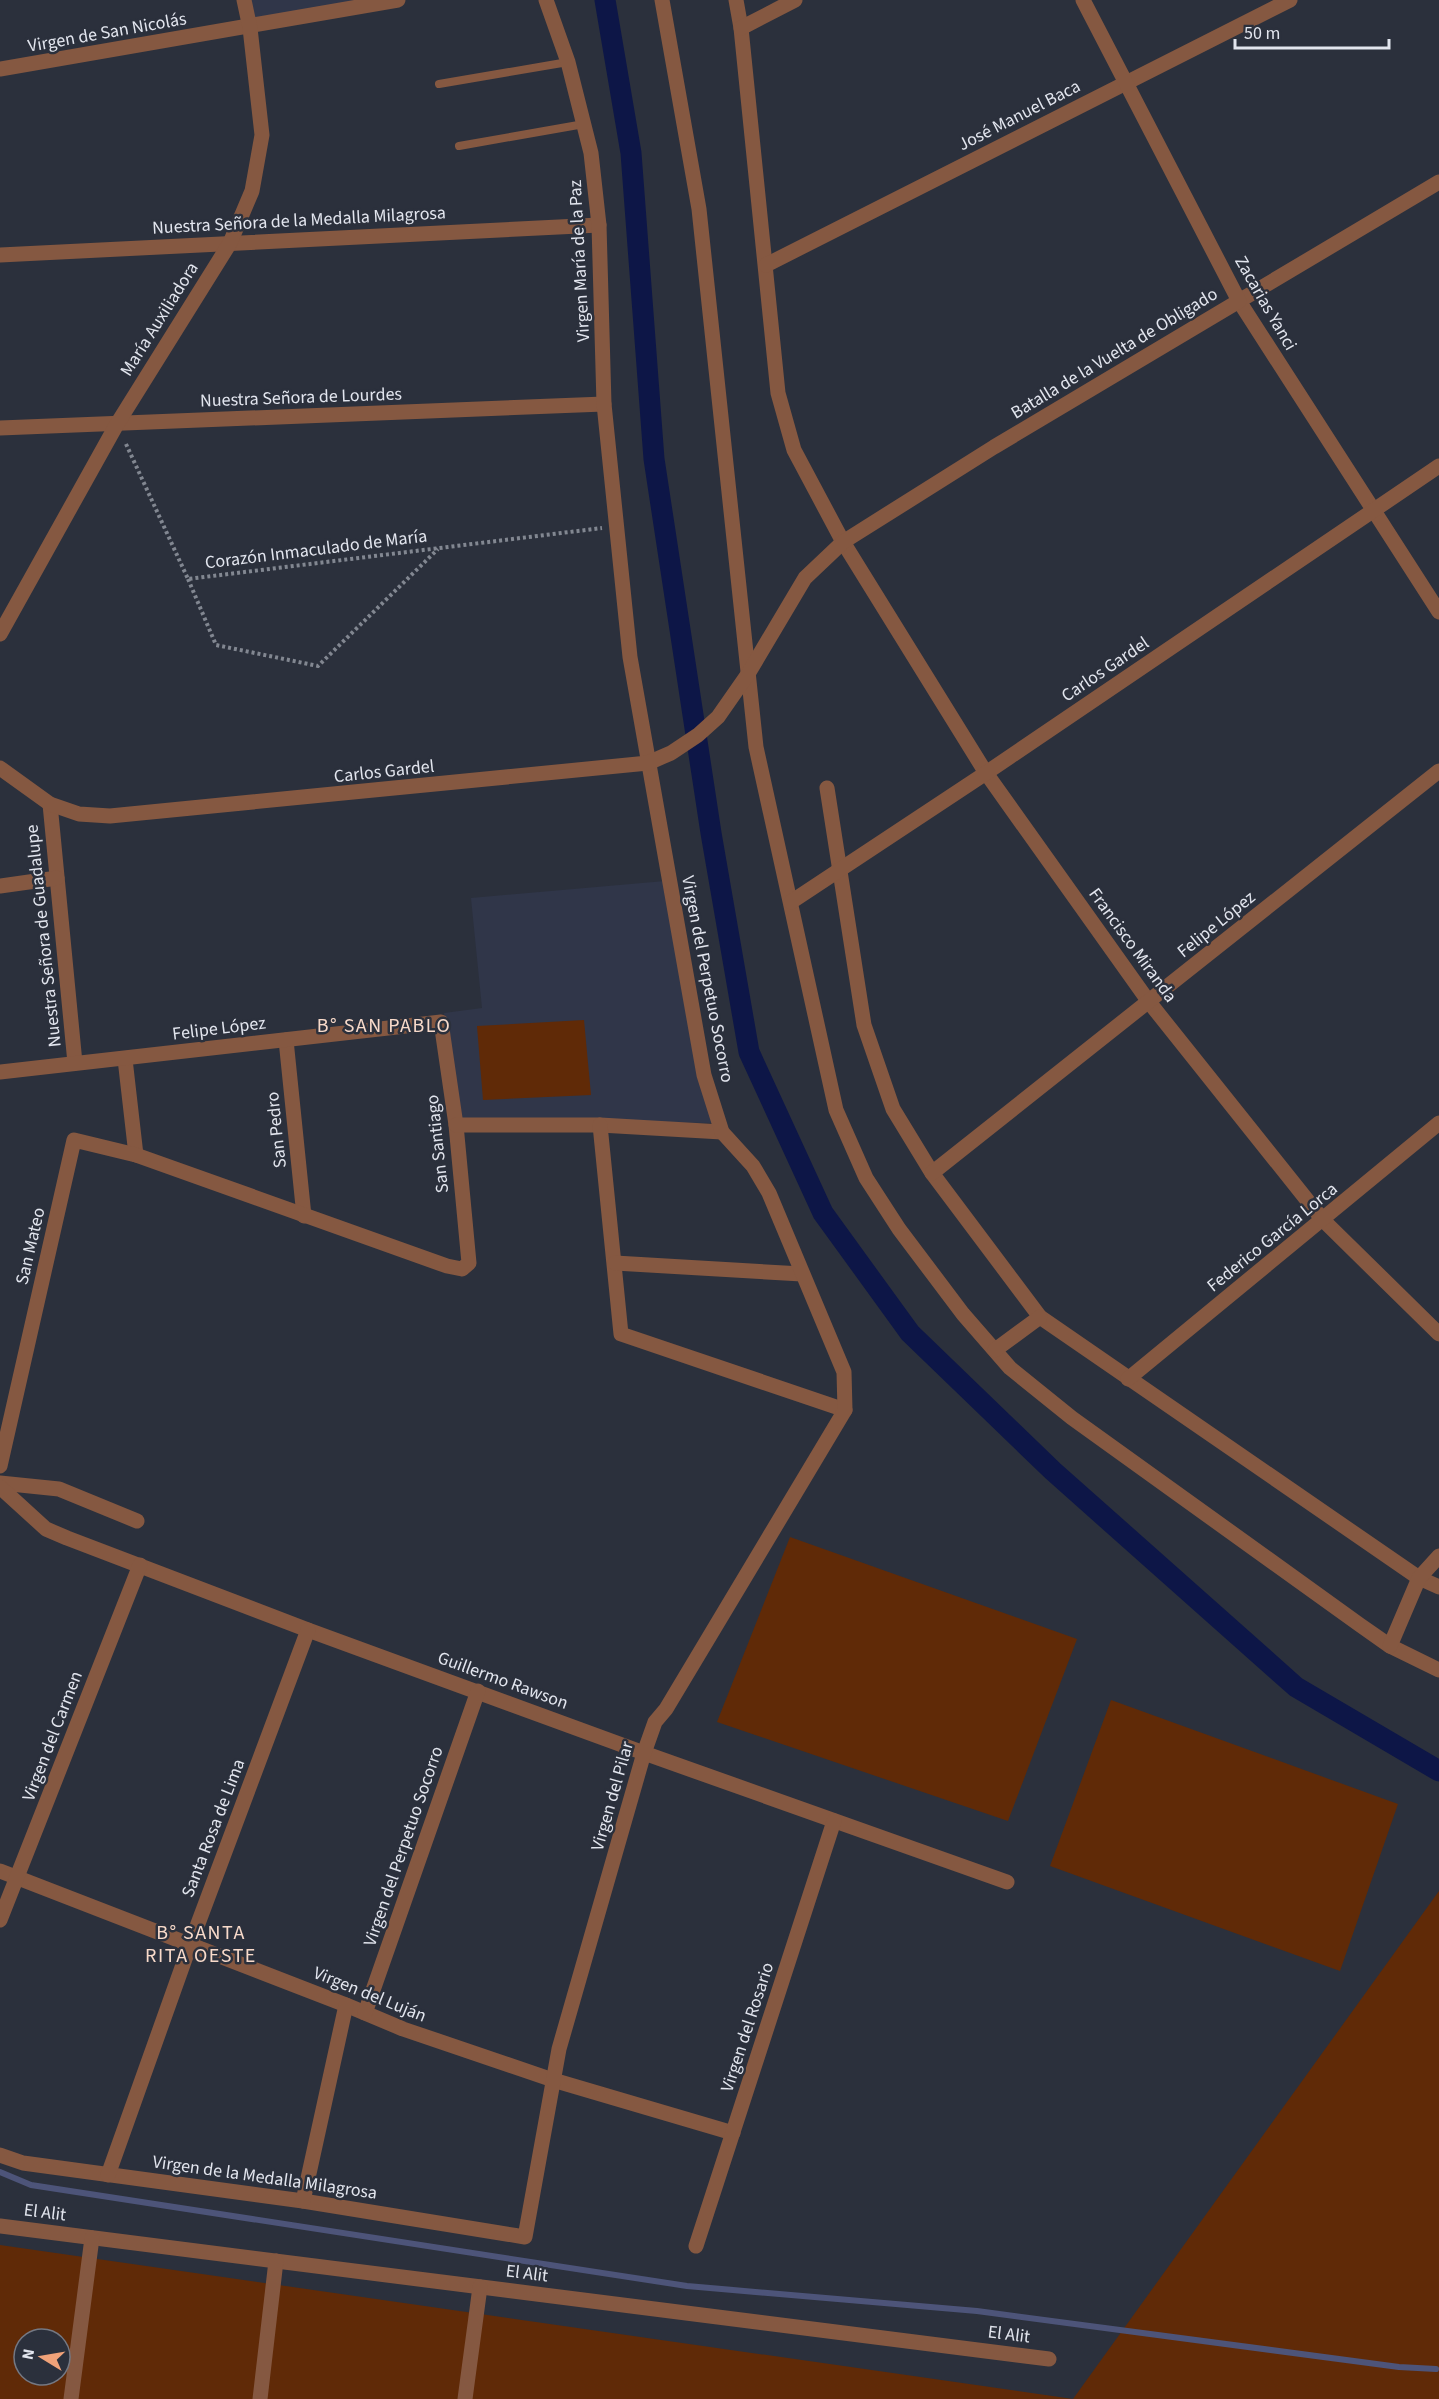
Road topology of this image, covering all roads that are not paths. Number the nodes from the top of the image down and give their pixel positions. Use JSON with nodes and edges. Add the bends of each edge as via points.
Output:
{"nodes":[{"id":1,"x":244,"y":0,"type":"edge"},
{"id":2,"x":398,"y":0,"type":"edge"},
{"id":3,"x":546,"y":0,"type":"edge"},
{"id":4,"x":662,"y":0,"type":"edge"},
{"id":5,"x":736,"y":0,"type":"edge"},
{"id":6,"x":795,"y":0,"type":"edge"},
{"id":7,"x":1083,"y":0,"type":"edge"},
{"id":8,"x":1290,"y":0,"type":"edge"},
{"id":9,"x":250,"y":28,"type":"junction"},
{"id":10,"x":741,"y":28,"type":"junction"},
{"id":11,"x":568,"y":62,"type":"junction"},
{"id":12,"x":0,"y":69,"type":"edge"},
{"id":13,"x":1126,"y":83,"type":"junction"},
{"id":14,"x":439,"y":84,"type":"dead end"},
{"id":15,"x":584,"y":124,"type":"junction"},
{"id":16,"x":459,"y":146,"type":"dead end"},
{"id":17,"x":1439,"y":182,"type":"edge"},
{"id":18,"x":599,"y":225,"type":"junction"},
{"id":19,"x":230,"y":243,"type":"junction"},
{"id":20,"x":0,"y":255,"type":"edge"},
{"id":21,"x":766,"y":265,"type":"junction"},
{"id":22,"x":1239,"y":301,"type":"junction"},
{"id":23,"x":604,"y":404,"type":"junction"},
{"id":24,"x":117,"y":424,"type":"junction"},
{"id":25,"x":0,"y":428,"type":"edge"},
{"id":26,"x":1439,"y":466,"type":"edge"},
{"id":27,"x":1372,"y":511,"type":"junction"},
{"id":28,"x":616,"y":526,"type":"joint"},
{"id":29,"x":843,"y":542,"type":"junction"},
{"id":30,"x":1439,"y":612,"type":"edge"},
{"id":31,"x":0,"y":634,"type":"edge"},
{"id":32,"x":748,"y":674,"type":"junction"},
{"id":33,"x":648,"y":763,"type":"junction"},
{"id":34,"x":0,"y":768,"type":"edge"},
{"id":35,"x":1439,"y":771,"type":"edge"},
{"id":36,"x":986,"y":773,"type":"junction"},
{"id":37,"x":827,"y":788,"type":"dead end"},
{"id":38,"x":50,"y":804,"type":"junction"},
{"id":39,"x":838,"y":870,"type":"junction"},
{"id":40,"x":57,"y":878,"type":"junction"},
{"id":41,"x":0,"y":886,"type":"edge"},
{"id":42,"x":791,"y":902,"type":"junction"},
{"id":43,"x":1149,"y":1002,"type":"junction"},
{"id":44,"x":441,"y":1022,"type":"joint"},
{"id":45,"x":286,"y":1040,"type":"junction"},
{"id":46,"x":125,"y":1059,"type":"junction"},
{"id":47,"x":75,"y":1064,"type":"junction"},
{"id":48,"x":0,"y":1072,"type":"edge"},
{"id":49,"x":1439,"y":1123,"type":"edge"},
{"id":50,"x":456,"y":1125,"type":"junction"},
{"id":51,"x":600,"y":1125,"type":"junction"},
{"id":52,"x":722,"y":1132,"type":"junction"},
{"id":53,"x":136,"y":1155,"type":"junction"},
{"id":54,"x":932,"y":1173,"type":"junction"},
{"id":55,"x":304,"y":1216,"type":"junction"},
{"id":56,"x":1323,"y":1220,"type":"junction"},
{"id":57,"x":615,"y":1263,"type":"junction"},
{"id":58,"x":802,"y":1274,"type":"junction"},
{"id":59,"x":1040,"y":1317,"type":"junction"},
{"id":60,"x":1439,"y":1334,"type":"edge"},
{"id":61,"x":995,"y":1350,"type":"junction"},
{"id":62,"x":1128,"y":1379,"type":"junction"},
{"id":63,"x":845,"y":1410,"type":"junction"},
{"id":64,"x":0,"y":1467,"type":"edge"},
{"id":65,"x":0,"y":1485,"type":"edge"},
{"id":66,"x":136,"y":1521,"type":"dead end"},
{"id":67,"x":1439,"y":1556,"type":"edge"},
{"id":68,"x":140,"y":1565,"type":"junction"},
{"id":69,"x":1419,"y":1578,"type":"junction"},
{"id":70,"x":1439,"y":1587,"type":"edge"},
{"id":71,"x":308,"y":1630,"type":"junction"},
{"id":72,"x":1390,"y":1646,"type":"junction"},
{"id":73,"x":1439,"y":1670,"type":"edge"},
{"id":74,"x":478,"y":1691,"type":"junction"},
{"id":75,"x":644,"y":1753,"type":"junction"},
{"id":76,"x":834,"y":1821,"type":"junction"},
{"id":77,"x":0,"y":1871,"type":"edge"},
{"id":78,"x":17,"y":1878,"type":"junction"},
{"id":79,"x":1007,"y":1882,"type":"dead end"},
{"id":80,"x":0,"y":1920,"type":"edge"},
{"id":81,"x":190,"y":1945,"type":"junction"},
{"id":82,"x":346,"y":2005,"type":"junction"},
{"id":83,"x":365,"y":2013,"type":"junction"},
{"id":84,"x":553,"y":2080,"type":"junction"},
{"id":85,"x":733,"y":2133,"type":"junction"},
{"id":86,"x":0,"y":2155,"type":"edge"},
{"id":87,"x":108,"y":2175,"type":"junction"},
{"id":88,"x":303,"y":2201,"type":"junction"},
{"id":89,"x":0,"y":2226,"type":"edge"},
{"id":90,"x":525,"y":2237,"type":"joint"},
{"id":91,"x":92,"y":2238,"type":"junction"},
{"id":92,"x":696,"y":2246,"type":"dead end"},
{"id":93,"x":276,"y":2261,"type":"junction"},
{"id":94,"x":480,"y":2287,"type":"junction"},
{"id":95,"x":1049,"y":2359,"type":"dead end"},
{"id":96,"x":71,"y":2399,"type":"edge"},
{"id":97,"x":260,"y":2399,"type":"edge"},
{"id":98,"x":465,"y":2399,"type":"edge"}],
"edges":[{"from":1,"to":9,"type":"street","name":"María Auxiliadora"},
{"from":2,"to":9,"type":"street","name":"Virgen de San Nicolás"},
{"from":3,"to":11,"type":"street","name":"Virgen María de la Paz"},
{"from":4,"to":32,"type":"street","via":[[699,209]]},
{"from":5,"to":10,"type":"street","name":"Francisco Miranda"},
{"from":6,"to":10,"type":"street"},
{"from":7,"to":13,"type":"street","name":"Zacarias Yanci"},
{"from":8,"to":13,"type":"street","name":"José Manuel Baca"},
{"from":9,"to":12,"type":"street","name":"Virgen de San Nicolás"},
{"from":9,"to":19,"type":"street","name":"María Auxiliadora","via":[[262,135],[252,191]]},
{"from":10,"to":21,"type":"street","name":"Francisco Miranda"},
{"from":11,"to":14,"type":"lane"},
{"from":11,"to":15,"type":"street","name":"Virgen María de la Paz"},
{"from":13,"to":21,"type":"street","name":"José Manuel Baca"},
{"from":13,"to":22,"type":"street","name":"Zacarias Yanci"},
{"from":15,"to":16,"type":"lane"},
{"from":15,"to":18,"type":"street","name":"Virgen María de la Paz"},
{"from":17,"to":22,"type":"street","name":"Batalla de la Vuelta de Obligado"},
{"from":18,"to":19,"type":"street","name":"Nuestra Señora de la Medalla Milagrosa"},
{"from":18,"to":23,"type":"street","name":"Virgen María de la Paz"},
{"from":19,"to":20,"type":"street","name":"Nuestra Señora de la Medalla Milagrosa"},
{"from":19,"to":24,"type":"street","name":"María Auxiliadora"},
{"from":21,"to":29,"type":"street","name":"Francisco Miranda","via":[[781,405],[794,450]]},
{"from":22,"to":27,"type":"street","name":"Zacarias Yanci"},
{"from":22,"to":29,"type":"street","name":"Batalla de la Vuelta de Obligado"},
{"from":23,"to":24,"type":"street","name":"Nuestra Señora de Lourdes"},
{"from":23,"to":28,"type":"street","name":"Virgen María de la Paz"},
{"from":24,"to":25,"type":"street","name":"Nuestra Señora de Lourdes"},
{"from":24,"to":31,"type":"street","name":"María Auxiliadora"},
{"from":26,"to":27,"type":"street","name":"Carlos Gardel"},
{"from":27,"to":30,"type":"street","name":"Zacarias Yanci"},
{"from":27,"to":36,"type":"street","name":"Carlos Gardel"},
{"from":28,"to":33,"type":"street","name":"Virgen del Perpetuo Socorro","via":[[630,657]]},
{"from":29,"to":32,"type":"street","name":"Batalla de la Vuelta de Obligado","via":[[805,578]]},
{"from":29,"to":36,"type":"street","name":"Francisco Miranda"},
{"from":32,"to":33,"type":"street","name":"Carlos Gardel","via":[[718,717],[698,735]]},
{"from":32,"to":42,"type":"street","via":[[756,747]]},
{"from":33,"to":38,"type":"street","name":"Carlos Gardel","via":[[111,816],[79,814]]},
{"from":33,"to":52,"type":"street","name":"Virgen del Perpetuo Socorro","via":[[704,1075]]},
{"from":34,"to":38,"type":"street","name":"Carlos Gardel"},
{"from":35,"to":43,"type":"street","name":"Felipe López"},
{"from":36,"to":39,"type":"street","name":"Carlos Gardel"},
{"from":36,"to":43,"type":"street","name":"Francisco Miranda"},
{"from":37,"to":39,"type":"street"},
{"from":38,"to":40,"type":"street","name":"Nuestra Señora de Guadalupe"},
{"from":39,"to":42,"type":"street","name":"Carlos Gardel"},
{"from":39,"to":54,"type":"street","via":[[864,1024],[893,1109]]},
{"from":40,"to":41,"type":"street"},
{"from":40,"to":47,"type":"street","name":"Nuestra Señora de Guadalupe"},
{"from":42,"to":61,"type":"street","via":[[836,1110],[866,1178],[899,1229]]},
{"from":43,"to":54,"type":"street","name":"Felipe López"},
{"from":43,"to":56,"type":"street","name":"Francisco Miranda"},
{"from":44,"to":45,"type":"street","name":"Felipe López"},
{"from":44,"to":50,"type":"street","name":"San Santiago"},
{"from":45,"to":46,"type":"street","name":"Felipe López"},
{"from":45,"to":55,"type":"street","name":"San Pedro"},
{"from":46,"to":47,"type":"street","name":"Felipe López"},
{"from":46,"to":53,"type":"street"},
{"from":47,"to":48,"type":"street","name":"Felipe López"},
{"from":49,"to":56,"type":"street","name":"Federico García Lorca"},
{"from":50,"to":51,"type":"street"},
{"from":50,"to":55,"type":"street","name":"San Santiago","via":[[469,1263],[462,1269]]},
{"from":51,"to":52,"type":"street"},
{"from":51,"to":57,"type":"street"},
{"from":52,"to":58,"type":"street","name":"Virgen del Perpetuo Socorro","via":[[753,1166],[769,1192]]},
{"from":53,"to":55,"type":"street"},
{"from":53,"to":64,"type":"street","name":"San Mateo","via":[[74,1140]]},
{"from":54,"to":59,"type":"street"},
{"from":56,"to":60,"type":"street","name":"Francisco Miranda"},
{"from":56,"to":62,"type":"street","name":"Federico García Lorca"},
{"from":57,"to":58,"type":"street"},
{"from":57,"to":63,"type":"street","via":[[621,1334]]},
{"from":58,"to":63,"type":"street","name":"Virgen del Perpetuo Socorro","via":[[844,1372]]},
{"from":59,"to":61,"type":"street"},
{"from":59,"to":62,"type":"street"},
{"from":61,"to":72,"type":"street","via":[[1010,1368],[1072,1418]]},
{"from":62,"to":69,"type":"street"},
{"from":63,"to":75,"type":"street","name":"Virgen del Pilar","via":[[655,1722]]},
{"from":65,"to":66,"type":"street","via":[[59,1490]]},
{"from":65,"to":68,"type":"street","name":"Guillermo Rawson","via":[[46,1529]]},
{"from":67,"to":69,"type":"street"},
{"from":68,"to":71,"type":"street","name":"Guillermo Rawson"},
{"from":68,"to":78,"type":"street","name":"Virgen del Carmen"},
{"from":69,"to":70,"type":"street"},
{"from":69,"to":72,"type":"street"},
{"from":71,"to":74,"type":"street","name":"Guillermo Rawson"},
{"from":71,"to":81,"type":"street","name":"Santa Rosa de Lima"},
{"from":72,"to":73,"type":"street"},
{"from":74,"to":75,"type":"street","name":"Guillermo Rawson"},
{"from":74,"to":83,"type":"street","name":"Virgen del Perpetuo Socorro"},
{"from":75,"to":76,"type":"street","name":"Guillermo Rawson"},
{"from":75,"to":84,"type":"street","name":"Virgen del Pilar"},
{"from":76,"to":79,"type":"street","name":"Guillermo Rawson"},
{"from":76,"to":85,"type":"street","name":"Virgen del Rosario"},
{"from":77,"to":78,"type":"street","name":"Virgen del Luján"},
{"from":78,"to":80,"type":"street","name":"Virgen del Carmen"},
{"from":78,"to":81,"type":"street","name":"Virgen del Luján"},
{"from":81,"to":82,"type":"street","name":"Virgen del Luján"},
{"from":81,"to":87,"type":"street","name":"Santa Rosa de Lima"},
{"from":82,"to":83,"type":"street","name":"Virgen del Luján"},
{"from":82,"to":88,"type":"street"},
{"from":83,"to":84,"type":"street","name":"Virgen del Luján"},
{"from":84,"to":85,"type":"street","name":"Virgen del Luján"},
{"from":84,"to":90,"type":"street","name":"Virgen del Pilar"},
{"from":85,"to":92,"type":"street","name":"Virgen del Rosario"},
{"from":86,"to":87,"type":"street","name":"Virgen de la Medalla Milagrosa","via":[[23,2163]]},
{"from":87,"to":88,"type":"street","name":"Virgen de la Medalla Milagrosa"},
{"from":88,"to":90,"type":"street","name":"Virgen de la Medalla Milagrosa"},
{"from":89,"to":91,"type":"street","name":"El Alit"},
{"from":91,"to":93,"type":"street","name":"El Alit"},
{"from":91,"to":96,"type":"street"},
{"from":93,"to":94,"type":"street","name":"El Alit"},
{"from":93,"to":97,"type":"street"},
{"from":94,"to":95,"type":"street","name":"El Alit"},
{"from":94,"to":98,"type":"street"}]}
